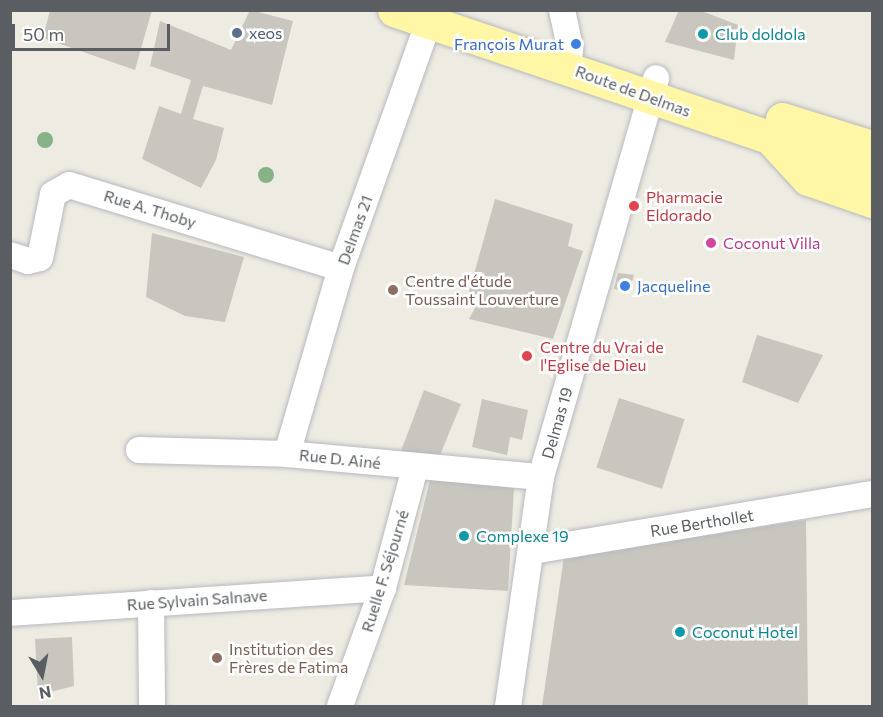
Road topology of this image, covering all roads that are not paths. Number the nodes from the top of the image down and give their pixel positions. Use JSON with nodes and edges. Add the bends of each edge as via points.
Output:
{"nodes":[{"id":1,"x":394,"y":10,"type":"edge"},
{"id":2,"x":562,"y":10,"type":"edge"},
{"id":3,"x":439,"y":14,"type":"edge"},
{"id":4,"x":569,"y":59,"type":"junction"},
{"id":5,"x":653,"y":88,"type":"junction"},
{"id":6,"x":873,"y":126,"type":"edge"},
{"id":7,"x":774,"y":129,"type":"junction"},
{"id":8,"x":873,"y":147,"type":"edge"},
{"id":9,"x":873,"y":172,"type":"edge"},
{"id":10,"x":873,"y":201,"type":"edge"},
{"id":11,"x":10,"y":255,"type":"edge"},
{"id":12,"x":341,"y":268,"type":"junction"},
{"id":13,"x":139,"y":450,"type":"dead end"},
{"id":14,"x":287,"y":454,"type":"junction"},
{"id":15,"x":415,"y":468,"type":"junction"},
{"id":16,"x":542,"y":477,"type":"junction"},
{"id":17,"x":873,"y":494,"type":"edge"},
{"id":18,"x":532,"y":551,"type":"junction"},
{"id":19,"x":383,"y":588,"type":"junction"},
{"id":20,"x":151,"y":603,"type":"junction"},
{"id":21,"x":10,"y":613,"type":"edge"},
{"id":22,"x":152,"y":706,"type":"edge"},
{"id":23,"x":340,"y":706,"type":"edge"},
{"id":24,"x":508,"y":706,"type":"edge"}],
"edges":[{"from":1,"to":3,"type":"main road","name":"Route de Delmas"},
{"from":2,"to":4,"type":"street"},
{"from":3,"to":4,"type":"main road","name":"Route de Delmas"},
{"from":3,"to":12,"type":"street","name":"Delmas 21"},
{"from":4,"to":5,"type":"main road","name":"Route de Delmas"},
{"from":5,"to":7,"type":"main road","name":"Route de Delmas"},
{"from":5,"to":16,"type":"street","name":"Delmas 19"},
{"from":6,"to":7,"type":"main road","via":[[829,112]]},
{"from":7,"to":8,"type":"main road","name":"Route de Delmas"},
{"from":7,"to":9,"type":"main road","name":"Route de Delmas"},
{"from":7,"to":10,"type":"main road","via":[[808,179]]},
{"from":11,"to":12,"type":"street","name":"Rue A. Thoby","via":[[28,261],[40,258],[53,194],[69,185]]},
{"from":12,"to":14,"type":"street","name":"Delmas 21"},
{"from":13,"to":14,"type":"street","name":"Rue D. Ainé"},
{"from":14,"to":15,"type":"street","name":"Rue D. Ainé"},
{"from":15,"to":16,"type":"street","name":"Rue D. Ainé"},
{"from":15,"to":19,"type":"street","name":"Ruelle F. Séjourné"},
{"from":16,"to":18,"type":"street","name":"Delmas 19"},
{"from":17,"to":18,"type":"street","name":"Rue Berthollet"},
{"from":18,"to":24,"type":"street","name":"Delmas 19"},
{"from":19,"to":20,"type":"street","name":"Rue Sylvain Salnave"},
{"from":19,"to":23,"type":"street","name":"Ruelle F. Séjourné"},
{"from":20,"to":21,"type":"street","name":"Rue Sylvain Salnave"},
{"from":20,"to":22,"type":"street"}]}
